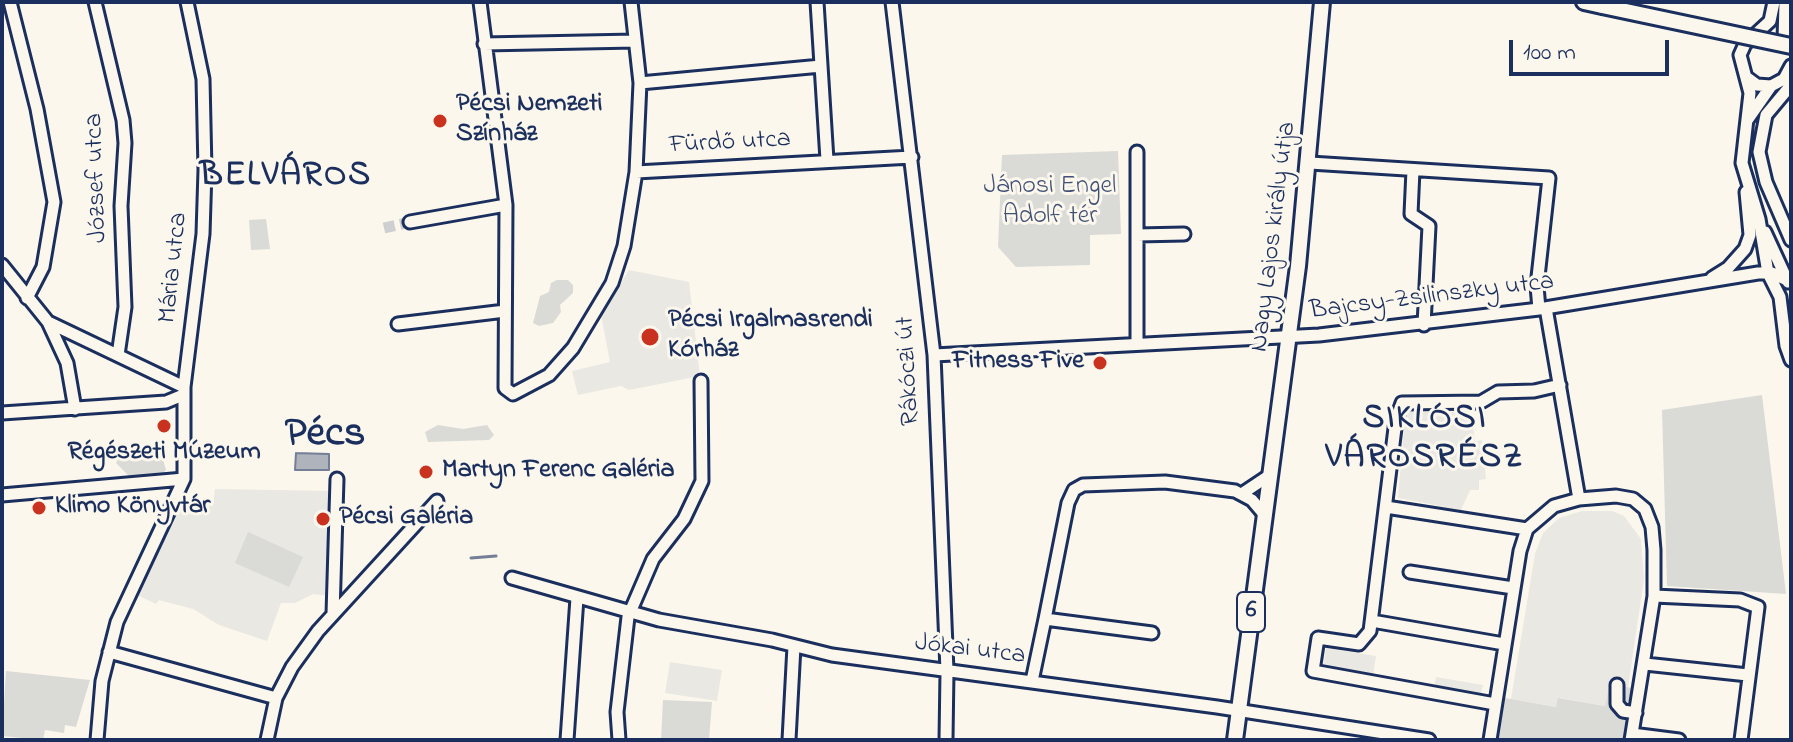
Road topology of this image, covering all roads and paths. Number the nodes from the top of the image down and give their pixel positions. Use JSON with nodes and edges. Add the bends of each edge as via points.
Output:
{"nodes":[{"id":1,"x":10,"y":2,"type":"edge"},
{"id":2,"x":95,"y":2,"type":"edge"},
{"id":3,"x":187,"y":2,"type":"edge"},
{"id":4,"x":480,"y":2,"type":"edge"},
{"id":5,"x":631,"y":2,"type":"edge"},
{"id":6,"x":817,"y":2,"type":"edge"},
{"id":7,"x":892,"y":2,"type":"edge"},
{"id":8,"x":1322,"y":2,"type":"edge"},
{"id":9,"x":1774,"y":2,"type":"edge"},
{"id":10,"x":1785,"y":2,"type":"edge"},
{"id":11,"x":1591,"y":3,"type":"edge"},
{"id":12,"x":1759,"y":35,"type":"junction"},
{"id":13,"x":635,"y":41,"type":"junction"},
{"id":14,"x":484,"y":44,"type":"junction"},
{"id":15,"x":1787,"y":44,"type":"edge"},
{"id":16,"x":1791,"y":54,"type":"edge"},
{"id":17,"x":821,"y":66,"type":"junction"},
{"id":18,"x":1791,"y":66,"type":"edge"},
{"id":19,"x":1746,"y":77,"type":"junction"},
{"id":20,"x":640,"y":83,"type":"junction"},
{"id":21,"x":1791,"y":85,"type":"edge"},
{"id":22,"x":1771,"y":86,"type":"junction"},
{"id":23,"x":1748,"y":120,"type":"junction"},
{"id":24,"x":1137,"y":152,"type":"dead end"},
{"id":25,"x":912,"y":157,"type":"junction"},
{"id":26,"x":827,"y":160,"type":"junction"},
{"id":27,"x":1310,"y":163,"type":"junction"},
{"id":28,"x":1413,"y":170,"type":"junction"},
{"id":29,"x":636,"y":172,"type":"junction"},
{"id":30,"x":1745,"y":179,"type":"junction"},
{"id":31,"x":506,"y":205,"type":"junction"},
{"id":32,"x":1759,"y":219,"type":"junction"},
{"id":33,"x":410,"y":222,"type":"tunnel mouth"},
{"id":34,"x":1184,"y":234,"type":"dead end"},
{"id":35,"x":1137,"y":235,"type":"junction"},
{"id":36,"x":1791,"y":240,"type":"edge"},
{"id":37,"x":2,"y":265,"type":"edge"},
{"id":38,"x":1763,"y":273,"type":"junction"},
{"id":39,"x":1704,"y":283,"type":"junction"},
{"id":40,"x":1789,"y":283,"type":"edge"},
{"id":41,"x":27,"y":298,"type":"junction"},
{"id":42,"x":1542,"y":309,"type":"junction"},
{"id":43,"x":505,"y":311,"type":"junction"},
{"id":44,"x":48,"y":322,"type":"junction"},
{"id":45,"x":398,"y":324,"type":"dead end"},
{"id":46,"x":1424,"y":325,"type":"junction"},
{"id":47,"x":1288,"y":337,"type":"junction"},
{"id":48,"x":1137,"y":344,"type":"junction"},
{"id":49,"x":118,"y":355,"type":"junction"},
{"id":50,"x":934,"y":355,"type":"junction"},
{"id":51,"x":1791,"y":360,"type":"edge"},
{"id":52,"x":701,"y":381,"type":"dead end"},
{"id":53,"x":1560,"y":385,"type":"junction"},
{"id":54,"x":184,"y":391,"type":"junction"},
{"id":55,"x":75,"y":409,"type":"junction"},
{"id":56,"x":2,"y":413,"type":"edge"},
{"id":57,"x":1267,"y":477,"type":"junction"},
{"id":58,"x":184,"y":479,"type":"junction"},
{"id":59,"x":337,"y":479,"type":"dead end"},
{"id":60,"x":1243,"y":493,"type":"junction"},
{"id":61,"x":2,"y":495,"type":"edge"},
{"id":62,"x":1579,"y":499,"type":"junction"},
{"id":63,"x":437,"y":501,"type":"dead end"},
{"id":64,"x":1386,"y":507,"type":"junction"},
{"id":65,"x":1263,"y":513,"type":"junction"},
{"id":66,"x":1527,"y":529,"type":"junction"},
{"id":67,"x":1410,"y":572,"type":"dead end"},
{"id":68,"x":512,"y":578,"type":"dead end"},
{"id":69,"x":1513,"y":588,"type":"junction"},
{"id":70,"x":1654,"y":596,"type":"junction"},
{"id":71,"x":577,"y":598,"type":"junction"},
{"id":72,"x":632,"y":613,"type":"junction"},
{"id":73,"x":333,"y":614,"type":"junction"},
{"id":74,"x":1045,"y":619,"type":"junction"},
{"id":75,"x":1372,"y":621,"type":"junction"},
{"id":76,"x":1152,"y":633,"type":"dead end"},
{"id":77,"x":1504,"y":644,"type":"junction"},
{"id":78,"x":794,"y":646,"type":"junction"},
{"id":79,"x":109,"y":652,"type":"junction"},
{"id":80,"x":1645,"y":664,"type":"junction"},
{"id":81,"x":947,"y":671,"type":"junction"},
{"id":82,"x":1748,"y":675,"type":"junction"},
{"id":83,"x":1032,"y":681,"type":"junction"},
{"id":84,"x":1617,"y":685,"type":"dead end"},
{"id":85,"x":276,"y":698,"type":"junction"},
{"id":86,"x":1495,"y":704,"type":"junction"},
{"id":87,"x":1239,"y":710,"type":"junction"},
{"id":88,"x":1636,"y":713,"type":"junction"},
{"id":89,"x":1632,"y":737,"type":"edge"},
{"id":90,"x":97,"y":740,"type":"edge"},
{"id":91,"x":267,"y":740,"type":"edge"},
{"id":92,"x":567,"y":740,"type":"edge"},
{"id":93,"x":619,"y":740,"type":"edge"},
{"id":94,"x":789,"y":740,"type":"edge"},
{"id":95,"x":946,"y":740,"type":"edge"},
{"id":96,"x":1235,"y":740,"type":"edge"},
{"id":97,"x":1429,"y":740,"type":"edge"},
{"id":98,"x":1490,"y":740,"type":"edge"},
{"id":99,"x":1679,"y":740,"type":"edge"},
{"id":100,"x":1741,"y":740,"type":"edge"}],
"edges":[{"from":1,"to":41,"type":"street","via":[[54,202],[43,267]]},
{"from":2,"to":49,"type":"street","name":"József utca","via":[[125,143],[125,307]]},
{"from":3,"to":54,"type":"street","name":"Mária utca","via":[[203,79],[205,170],[203,234]]},
{"from":4,"to":14,"type":"street"},
{"from":5,"to":13,"type":"street"},
{"from":6,"to":17,"type":"street"},
{"from":7,"to":25,"type":"street","name":"Rákóczi út"},
{"from":8,"to":27,"type":"main road","name":"Nagy Lajos király útja","number":"6"},
{"from":9,"to":12,"type":"street","via":[[1774,15]]},
{"from":10,"to":15,"type":"street"},
{"from":11,"to":15,"type":"main road","bridge":true},
{"from":12,"to":15,"type":"street"},
{"from":12,"to":19,"type":"street","via":[[1741,51]]},
{"from":13,"to":14,"type":"street"},
{"from":13,"to":20,"type":"street"},
{"from":14,"to":31,"type":"street"},
{"from":15,"to":16,"type":"street"},
{"from":17,"to":20,"type":"street"},
{"from":17,"to":26,"type":"street"},
{"from":18,"to":22,"type":"street","via":[[1784,79]]},
{"from":19,"to":22,"type":"street"},
{"from":19,"to":23,"type":"street"},
{"from":20,"to":29,"type":"street"},
{"from":21,"to":36,"type":"street","via":[[1766,115],[1759,152]]},
{"from":22,"to":23,"type":"street"},
{"from":23,"to":30,"type":"street","via":[[1742,143]]},
{"from":24,"to":35,"type":"street"},
{"from":25,"to":26,"type":"street","name":"Fürdő utca"},
{"from":25,"to":50,"type":"street","name":"Rákóczi út"},
{"from":26,"to":29,"type":"street","name":"Fürdő utca"},
{"from":27,"to":28,"type":"street"},
{"from":27,"to":47,"type":"main road","name":"Nagy Lajos király útja","number":"6"},
{"from":28,"to":42,"type":"street","via":[[1549,178],[1537,286]]},
{"from":28,"to":46,"type":"street","via":[[1411,214],[1429,226]]},
{"from":29,"to":43,"type":"street","via":[[612,283],[566,356],[520,394],[505,388]]},
{"from":30,"to":32,"type":"street"},
{"from":30,"to":39,"type":"street","via":[[1750,222],[1745,249]]},
{"from":31,"to":33,"type":"street"},
{"from":31,"to":43,"type":"street"},
{"from":32,"to":38,"type":"street"},
{"from":32,"to":40,"type":"street"},
{"from":34,"to":35,"type":"street"},
{"from":35,"to":48,"type":"street"},
{"from":37,"to":41,"type":"street"},
{"from":38,"to":39,"type":"street","name":"Bajcsy-Zsilinszky utca"},
{"from":38,"to":40,"type":"street"},
{"from":38,"to":51,"type":"street","via":[[1780,297]]},
{"from":39,"to":42,"type":"street","name":"Bajcsy-Zsilinszky utca"},
{"from":41,"to":44,"type":"street"},
{"from":42,"to":46,"type":"street","name":"Bajcsy-Zsilinszky utca"},
{"from":42,"to":53,"type":"street"},
{"from":43,"to":45,"type":"street"},
{"from":44,"to":49,"type":"street"},
{"from":44,"to":55,"type":"street","via":[[67,363]]},
{"from":46,"to":47,"type":"street","name":"Bajcsy-Zsilinszky utca"},
{"from":47,"to":48,"type":"street","name":"Bajcsy-Zsilinszky utca"},
{"from":47,"to":57,"type":"main road","name":"Nagy Lajos király útja","number":"6"},
{"from":48,"to":50,"type":"street","name":"Bajcsy-Zsilinszky utca"},
{"from":49,"to":54,"type":"street"},
{"from":50,"to":81,"type":"street","name":"Rákóczi út"},
{"from":52,"to":72,"type":"street","via":[[699,490],[653,559]]},
{"from":53,"to":62,"type":"street"},
{"from":53,"to":64,"type":"street","via":[[1498,392],[1481,402],[1402,403]]},
{"from":54,"to":55,"type":"street","via":[[166,402]]},
{"from":54,"to":58,"type":"street","name":"Mária utca"},
{"from":55,"to":56,"type":"street"},
{"from":57,"to":60,"type":"street"},
{"from":57,"to":65,"type":"main road","name":"Nagy Lajos király útja","number":"6"},
{"from":58,"to":61,"type":"street"},
{"from":58,"to":79,"type":"street","via":[[117,622]]},
{"from":59,"to":73,"type":"street"},
{"from":60,"to":65,"type":"street"},
{"from":60,"to":74,"type":"street","via":[[1165,482],[1106,482],[1074,490]]},
{"from":62,"to":66,"type":"street","via":[[1554,506]]},
{"from":62,"to":70,"type":"street","via":[[1626,497],[1645,509],[1654,539]]},
{"from":63,"to":73,"type":"street"},
{"from":64,"to":66,"type":"street"},
{"from":64,"to":75,"type":"street"},
{"from":65,"to":87,"type":"main road","name":"Nagy Lajos király útja","number":"6"},
{"from":66,"to":69,"type":"street"},
{"from":67,"to":69,"type":"street"},
{"from":68,"to":71,"type":"street","name":"Jókai utca"},
{"from":69,"to":77,"type":"street"},
{"from":70,"to":80,"type":"street"},
{"from":70,"to":82,"type":"street","via":[[1754,603],[1758,614]]},
{"from":71,"to":72,"type":"street","name":"Jókai utca"},
{"from":71,"to":92,"type":"street"},
{"from":72,"to":78,"type":"street","name":"Jókai utca"},
{"from":72,"to":93,"type":"street","via":[[617,712]]},
{"from":73,"to":85,"type":"street","via":[[292,667]]},
{"from":74,"to":76,"type":"street"},
{"from":74,"to":83,"type":"street"},
{"from":75,"to":77,"type":"street"},
{"from":75,"to":86,"type":"street","via":[[1359,644],[1318,638],[1313,671]]},
{"from":77,"to":86,"type":"street"},
{"from":78,"to":81,"type":"street","name":"Jókai utca"},
{"from":78,"to":94,"type":"street"},
{"from":79,"to":85,"type":"street"},
{"from":79,"to":90,"type":"street"},
{"from":80,"to":82,"type":"street"},
{"from":80,"to":88,"type":"street"},
{"from":81,"to":83,"type":"street","name":"Jókai utca"},
{"from":81,"to":95,"type":"street","name":"Rákóczi út"},
{"from":82,"to":100,"type":"street"},
{"from":83,"to":87,"type":"street","name":"Jókai utca"},
{"from":84,"to":88,"type":"street","via":[[1617,704]]},
{"from":85,"to":91,"type":"street"},
{"from":86,"to":98,"type":"street"},
{"from":87,"to":96,"type":"main road","name":"Nagy Lajos király útja","number":"6"},
{"from":87,"to":97,"type":"street","name":"Jókai utca"},
{"from":88,"to":89,"type":"street"},
{"from":89,"to":99,"type":"street"}]}
